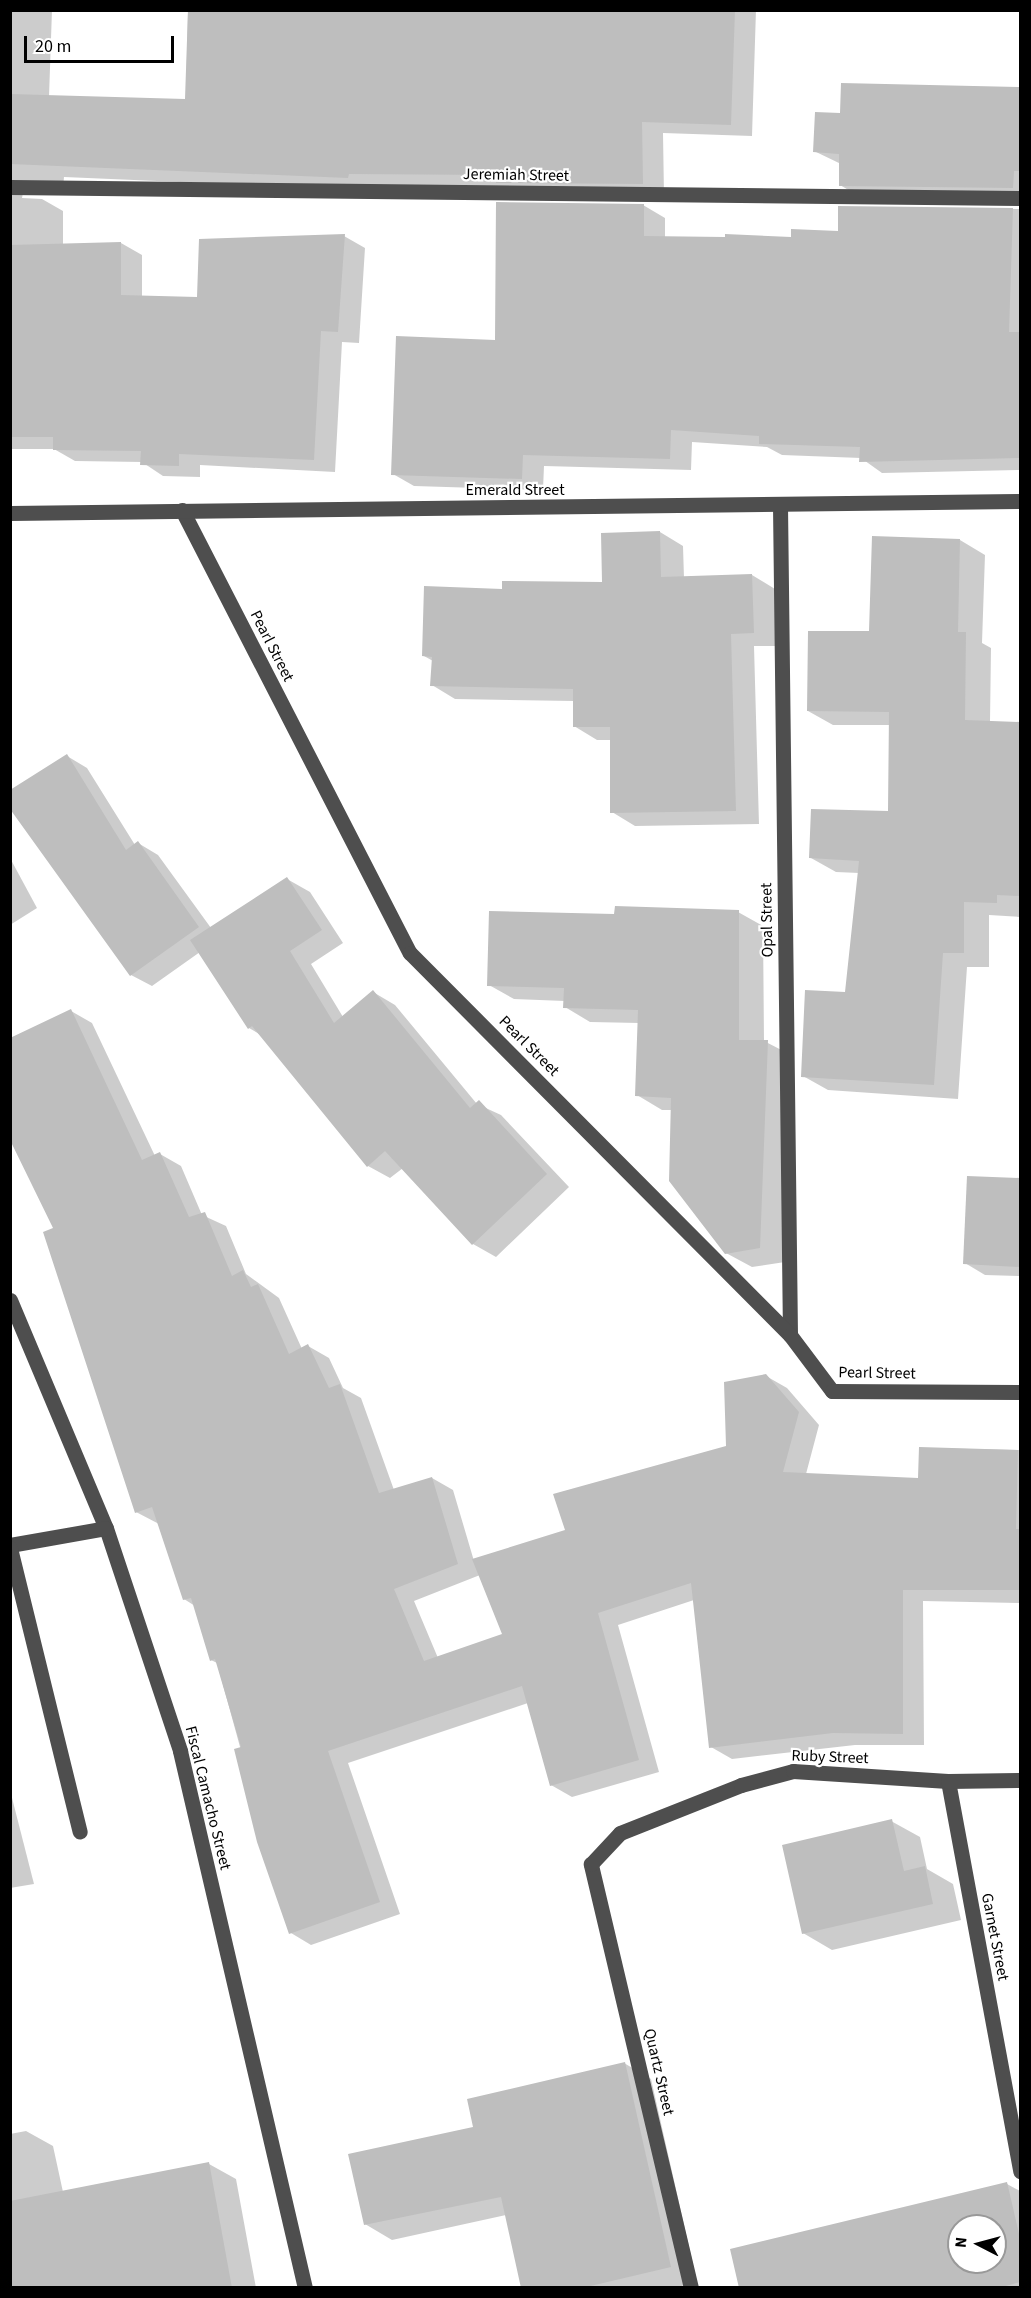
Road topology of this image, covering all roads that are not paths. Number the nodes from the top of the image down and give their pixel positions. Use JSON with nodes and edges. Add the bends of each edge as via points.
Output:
{"nodes":[{"id":1,"x":10,"y":187,"type":"edge"},
{"id":2,"x":1020,"y":198,"type":"edge"},
{"id":3,"x":1020,"y":501,"type":"edge"},
{"id":4,"x":780,"y":505,"type":"junction"},
{"id":5,"x":182,"y":510,"type":"junction"},
{"id":6,"x":10,"y":513,"type":"edge"},
{"id":7,"x":10,"y":1300,"type":"edge"},
{"id":8,"x":790,"y":1335,"type":"junction"},
{"id":9,"x":1020,"y":1392,"type":"edge"},
{"id":10,"x":106,"y":1528,"type":"junction"},
{"id":11,"x":10,"y":1546,"type":"edge"},
{"id":12,"x":1020,"y":1779,"type":"edge"},
{"id":13,"x":948,"y":1781,"type":"junction"},
{"id":14,"x":80,"y":1832,"type":"dead end"},
{"id":15,"x":591,"y":1864,"type":"joint"},
{"id":16,"x":1020,"y":2171,"type":"edge"},
{"id":17,"x":305,"y":2288,"type":"edge"},
{"id":18,"x":691,"y":2288,"type":"edge"}],
"edges":[{"from":1,"to":2,"type":"street","name":"Jeremiah Street"},
{"from":3,"to":4,"type":"street","name":"Emerald Street"},
{"from":4,"to":5,"type":"street","name":"Emerald Street"},
{"from":4,"to":8,"type":"street","name":"Opal Street"},
{"from":5,"to":6,"type":"street","name":"Emerald Street"},
{"from":5,"to":8,"type":"street","name":"Pearl Street","via":[[410,952]]},
{"from":7,"to":10,"type":"street","name":"Fiscal Camacho Street"},
{"from":8,"to":9,"type":"street","name":"Pearl Street","via":[[832,1391]]},
{"from":10,"to":11,"type":"street"},
{"from":10,"to":17,"type":"street","name":"Fiscal Camacho Street","via":[[180,1751]]},
{"from":11,"to":14,"type":"street"},
{"from":12,"to":13,"type":"street","name":"Ruby Street"},
{"from":13,"to":15,"type":"street","name":"Ruby Street","via":[[793,1771],[741,1785],[620,1833]]},
{"from":13,"to":16,"type":"street","name":"Garnet Street"},
{"from":15,"to":18,"type":"street","name":"Quartz Street"}]}
